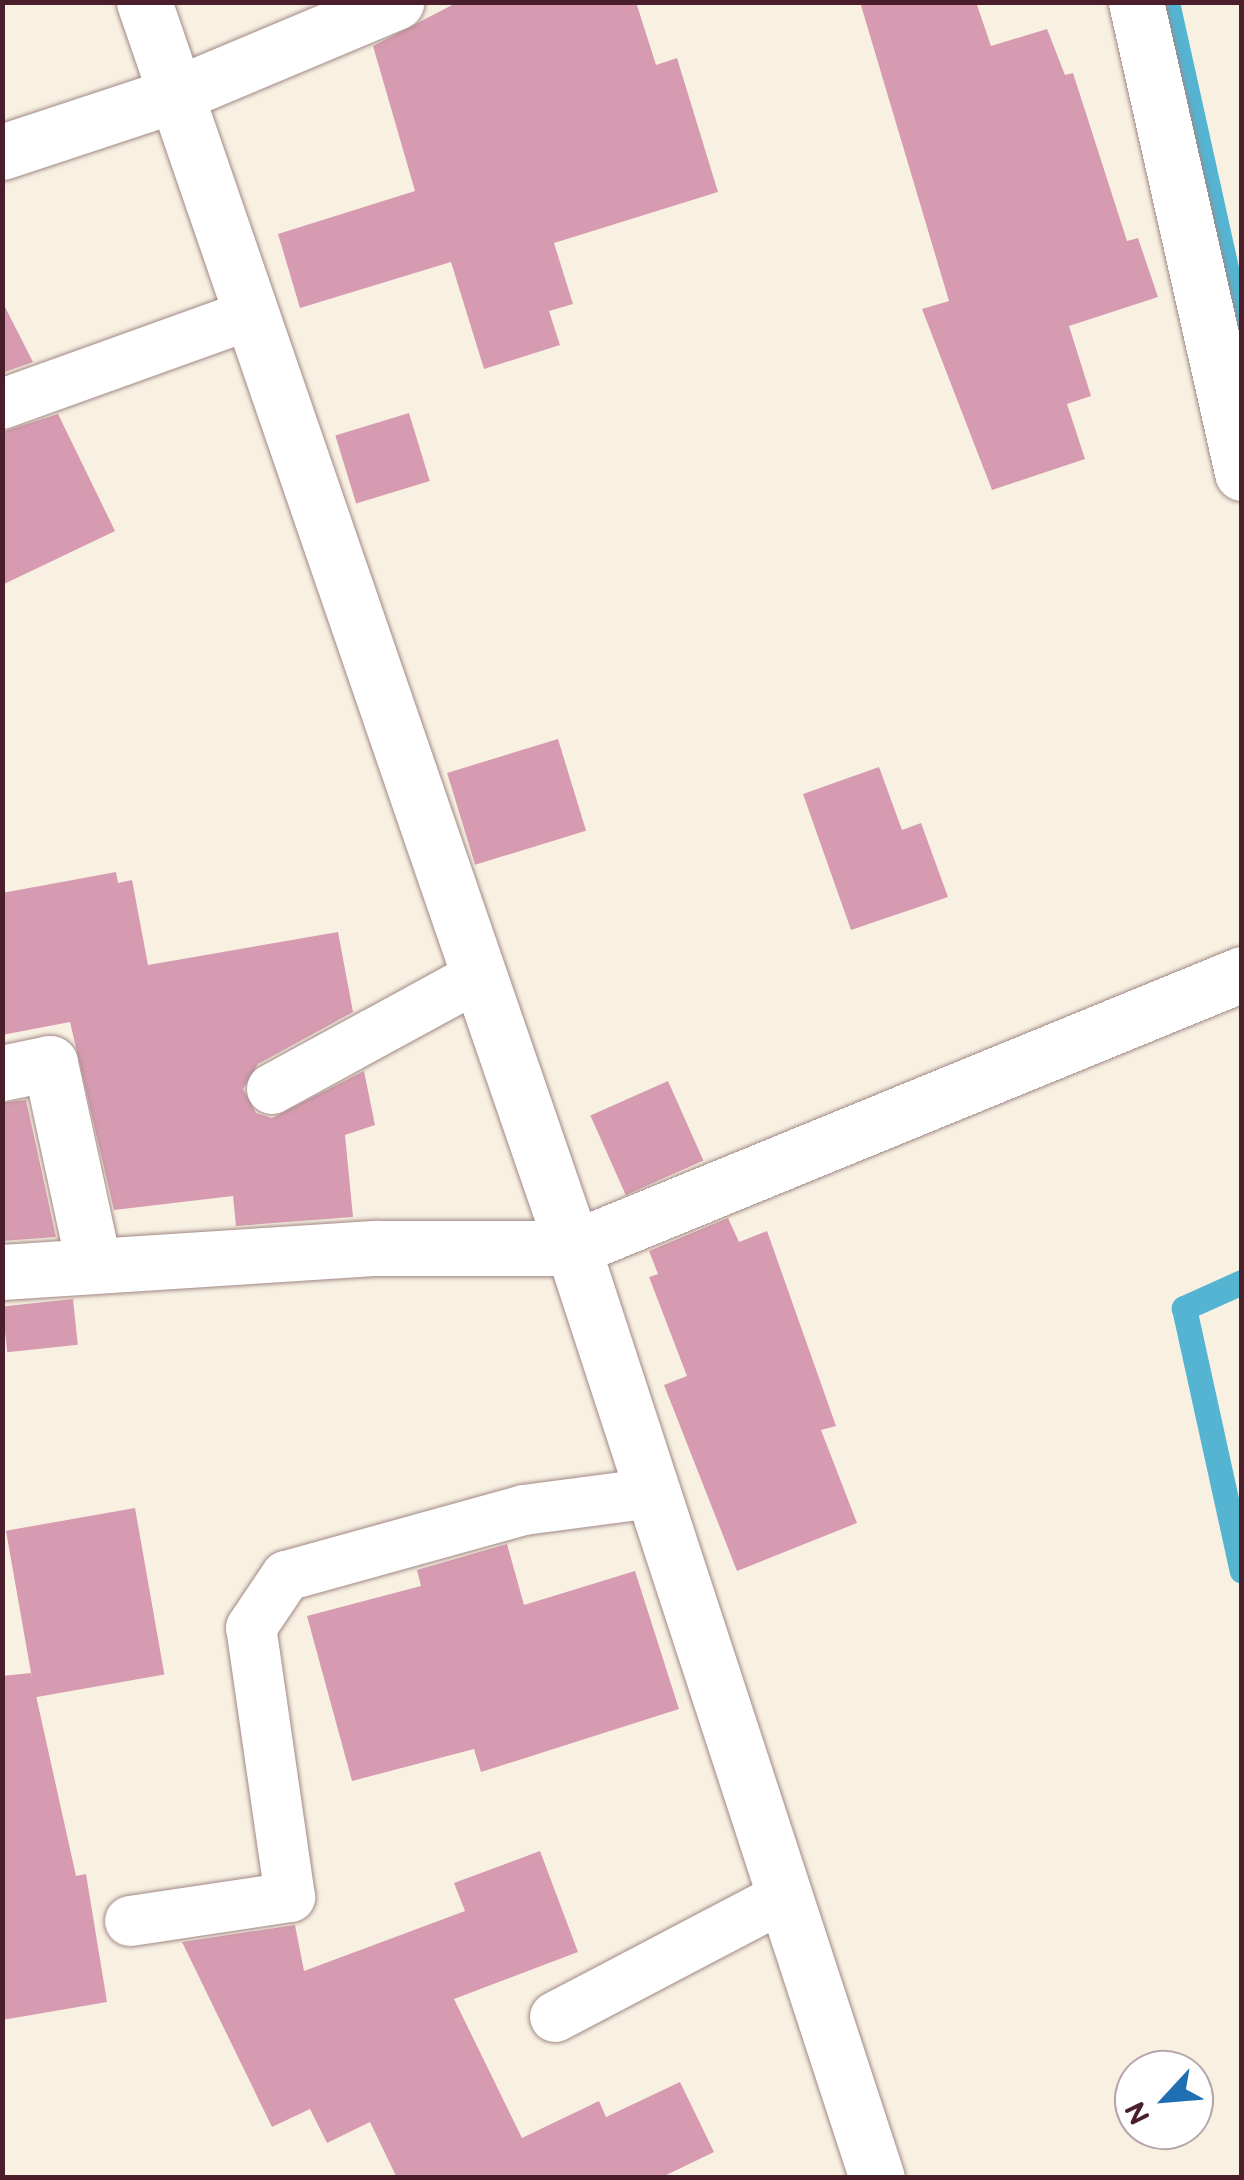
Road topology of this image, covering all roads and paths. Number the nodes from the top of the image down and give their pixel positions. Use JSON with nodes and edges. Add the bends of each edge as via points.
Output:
{"nodes":[{"id":1,"x":144,"y":2,"type":"edge"},
{"id":2,"x":396,"y":2,"type":"edge"},
{"id":3,"x":1136,"y":2,"type":"edge"},
{"id":4,"x":177,"y":94,"type":"junction"},
{"id":5,"x":2,"y":152,"type":"edge"},
{"id":6,"x":252,"y":314,"type":"junction"},
{"id":7,"x":2,"y":404,"type":"edge"},
{"id":8,"x":1242,"y":473,"type":"edge"},
{"id":9,"x":1242,"y":974,"type":"edge"},
{"id":10,"x":479,"y":976,"type":"junction"},
{"id":11,"x":2,"y":1074,"type":"edge"},
{"id":12,"x":272,"y":1089,"type":"dead end"},
{"id":13,"x":573,"y":1248,"type":"junction"},
{"id":14,"x":93,"y":1262,"type":"junction"},
{"id":15,"x":2,"y":1272,"type":"edge"},
{"id":16,"x":652,"y":1492,"type":"junction"},
{"id":17,"x":785,"y":1896,"type":"junction"},
{"id":18,"x":130,"y":1921,"type":"dead end"},
{"id":19,"x":555,"y":2017,"type":"dead end"},
{"id":20,"x":877,"y":2178,"type":"edge"}],
"edges":[{"from":1,"to":4,"type":"street"},
{"from":2,"to":4,"type":"street"},
{"from":3,"to":8,"type":"street"},
{"from":4,"to":5,"type":"street"},
{"from":4,"to":6,"type":"street"},
{"from":6,"to":7,"type":"lane"},
{"from":6,"to":10,"type":"street"},
{"from":9,"to":13,"type":"street"},
{"from":10,"to":12,"type":"lane"},
{"from":10,"to":13,"type":"street"},
{"from":11,"to":14,"type":"street","via":[[50,1064]]},
{"from":13,"to":14,"type":"street"},
{"from":13,"to":16,"type":"street"},
{"from":14,"to":15,"type":"street"},
{"from":16,"to":17,"type":"street"},
{"from":16,"to":18,"type":"lane","via":[[524,1510],[286,1576],[250,1628],[290,1897]]},
{"from":17,"to":19,"type":"lane"},
{"from":17,"to":20,"type":"street"}]}
